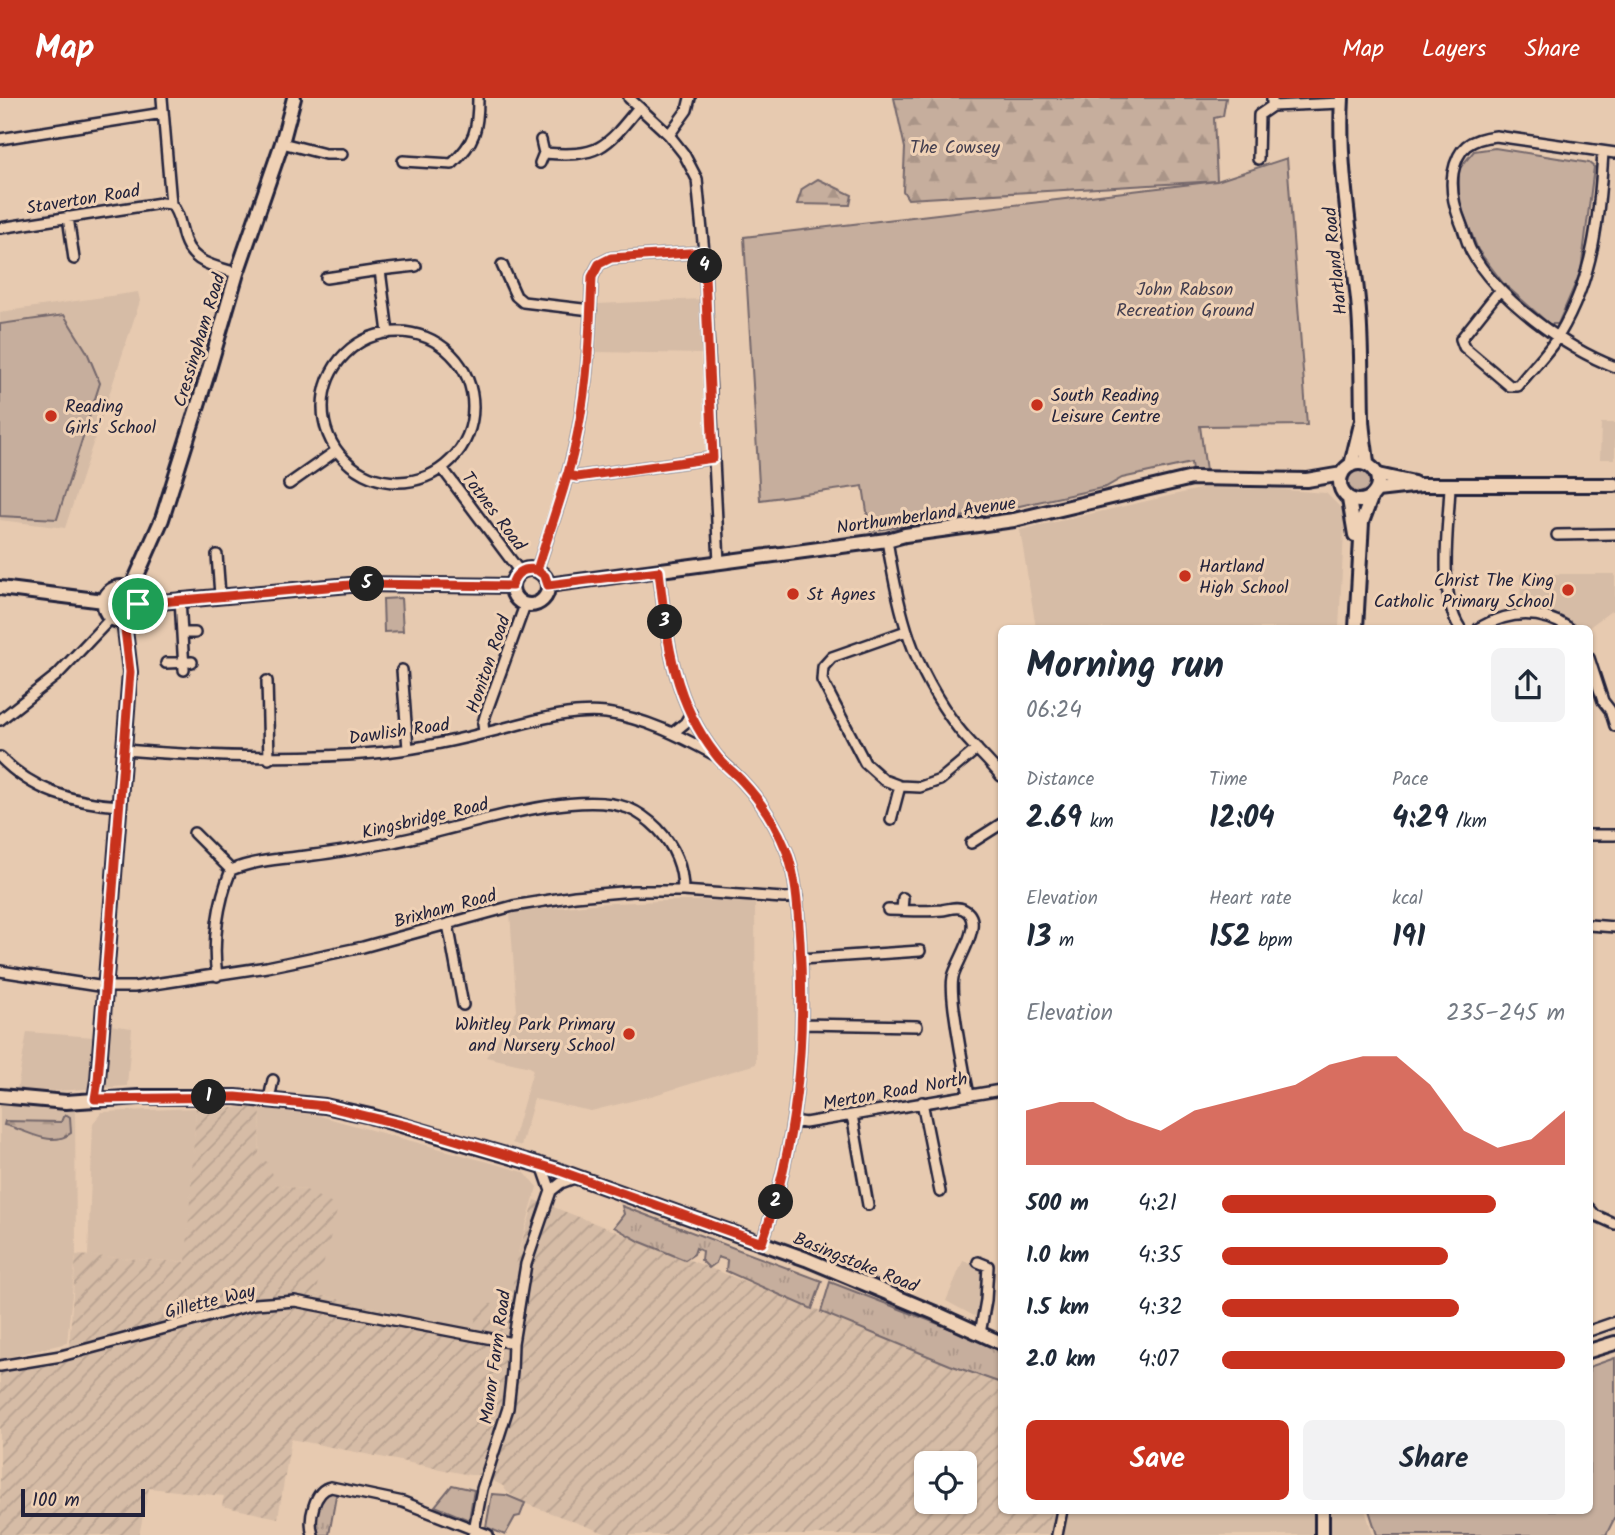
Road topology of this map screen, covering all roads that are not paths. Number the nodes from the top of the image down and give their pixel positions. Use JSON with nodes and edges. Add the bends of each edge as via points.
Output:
{"nodes":[{"id":1,"x":162,"y":98,"type":"edge"},
{"id":2,"x":295,"y":98,"type":"edge"},
{"id":3,"x":478,"y":98,"type":"edge"},
{"id":4,"x":629,"y":98,"type":"edge"},
{"id":5,"x":690,"y":98,"type":"edge"},
{"id":6,"x":1342,"y":101,"type":"edge"},
{"id":7,"x":1272,"y":102,"type":"edge"},
{"id":8,"x":639,"y":107,"type":"junction"},
{"id":9,"x":163,"y":113,"type":"junction"},
{"id":10,"x":668,"y":135,"type":"junction"},
{"id":11,"x":0,"y":139,"type":"edge"},
{"id":12,"x":541,"y":140,"type":"dead end"},
{"id":13,"x":282,"y":143,"type":"junction"},
{"id":14,"x":1603,"y":152,"type":"junction"},
{"id":15,"x":544,"y":153,"type":"junction"},
{"id":16,"x":1615,"y":153,"type":"edge"},
{"id":17,"x":342,"y":154,"type":"dead end"},
{"id":18,"x":1258,"y":159,"type":"dead end"},
{"id":19,"x":403,"y":161,"type":"dead end"},
{"id":20,"x":540,"y":163,"type":"dead end"},
{"id":21,"x":172,"y":204,"type":"junction"},
{"id":22,"x":68,"y":217,"type":"junction"},
{"id":23,"x":0,"y":228,"type":"edge"},
{"id":24,"x":704,"y":252,"type":"junction"},
{"id":25,"x":74,"y":259,"type":"dead end"},
{"id":26,"x":502,"y":265,"type":"dead end"},
{"id":27,"x":416,"y":266,"type":"dead end"},
{"id":28,"x":380,"y":270,"type":"junction"},
{"id":29,"x":237,"y":273,"type":"junction"},
{"id":30,"x":326,"y":278,"type":"dead end"},
{"id":31,"x":1500,"y":290,"type":"junction"},
{"id":32,"x":591,"y":310,"type":"junction"},
{"id":33,"x":388,"y":333,"type":"junction"},
{"id":34,"x":1558,"y":336,"type":"junction"},
{"id":35,"x":1615,"y":367,"type":"edge"},
{"id":36,"x":1362,"y":421,"type":"junction"},
{"id":37,"x":336,"y":451,"type":"junction"},
{"id":38,"x":713,"y":458,"type":"junction"},
{"id":39,"x":1367,"y":464,"type":"junction"},
{"id":40,"x":442,"y":468,"type":"junction"},
{"id":41,"x":1347,"y":469,"type":"junction"},
{"id":42,"x":567,"y":475,"type":"junction"},
{"id":43,"x":1378,"y":475,"type":"junction"},
{"id":44,"x":1307,"y":480,"type":"junction"},
{"id":45,"x":289,"y":484,"type":"dead end"},
{"id":46,"x":1421,"y":485,"type":"junction"},
{"id":47,"x":1450,"y":485,"type":"junction"},
{"id":48,"x":1615,"y":485,"type":"edge"},
{"id":49,"x":1345,"y":494,"type":"junction"},
{"id":50,"x":1374,"y":494,"type":"junction"},
{"id":51,"x":1557,"y":534,"type":"dead end"},
{"id":52,"x":1615,"y":534,"type":"edge"},
{"id":53,"x":887,"y":540,"type":"junction"},
{"id":54,"x":217,"y":555,"type":"dead end"},
{"id":55,"x":719,"y":563,"type":"junction"},
{"id":56,"x":537,"y":570,"type":"junction"},
{"id":57,"x":1358,"y":570,"type":"junction"},
{"id":58,"x":659,"y":571,"type":"junction"},
{"id":59,"x":520,"y":572,"type":"junction"},
{"id":60,"x":548,"y":585,"type":"junction"},
{"id":61,"x":512,"y":586,"type":"junction"},
{"id":62,"x":0,"y":588,"type":"edge"},
{"id":63,"x":131,"y":589,"type":"junction"},
{"id":64,"x":220,"y":595,"type":"junction"},
{"id":65,"x":180,"y":598,"type":"junction"},
{"id":66,"x":104,"y":601,"type":"junction"},
{"id":67,"x":138,"y":604,"type":"junction"},
{"id":68,"x":525,"y":605,"type":"junction"},
{"id":69,"x":118,"y":619,"type":"junction"},
{"id":70,"x":1356,"y":625,"type":"edge"},
{"id":71,"x":1459,"y":625,"type":"edge"},
{"id":72,"x":1486,"y":625,"type":"edge"},
{"id":73,"x":1564,"y":625,"type":"edge"},
{"id":74,"x":906,"y":631,"type":"junction"},
{"id":75,"x":183,"y":633,"type":"junction"},
{"id":76,"x":195,"y":633,"type":"dead end"},
{"id":77,"x":166,"y":663,"type":"dead end"},
{"id":78,"x":402,"y":670,"type":"dead end"},
{"id":79,"x":1593,"y":670,"type":"edge"},
{"id":80,"x":267,"y":681,"type":"dead end"},
{"id":81,"x":1613,"y":709,"type":"edge"},
{"id":82,"x":691,"y":713,"type":"junction"},
{"id":83,"x":0,"y":720,"type":"edge"},
{"id":84,"x":1615,"y":726,"type":"edge"},
{"id":85,"x":674,"y":732,"type":"junction"},
{"id":86,"x":484,"y":733,"type":"junction"},
{"id":87,"x":408,"y":749,"type":"junction"},
{"id":88,"x":977,"y":749,"type":"junction"},
{"id":89,"x":124,"y":750,"type":"junction"},
{"id":90,"x":716,"y":755,"type":"junction"},
{"id":91,"x":0,"y":757,"type":"edge"},
{"id":92,"x":269,"y":759,"type":"junction"},
{"id":93,"x":998,"y":773,"type":"edge"},
{"id":94,"x":900,"y":786,"type":"junction"},
{"id":95,"x":120,"y":806,"type":"junction"},
{"id":96,"x":891,"y":820,"type":"dead end"},
{"id":97,"x":998,"y":826,"type":"edge"},
{"id":98,"x":194,"y":833,"type":"dead end"},
{"id":99,"x":1593,"y":835,"type":"edge"},
{"id":100,"x":1615,"y":835,"type":"edge"},
{"id":101,"x":971,"y":843,"type":"dead end"},
{"id":102,"x":231,"y":870,"type":"junction"},
{"id":103,"x":683,"y":891,"type":"junction"},
{"id":104,"x":797,"y":897,"type":"junction"},
{"id":105,"x":903,"y":898,"type":"dead end"},
{"id":106,"x":888,"y":909,"type":"dead end"},
{"id":107,"x":902,"y":910,"type":"junction"},
{"id":108,"x":448,"y":924,"type":"junction"},
{"id":109,"x":1593,"y":926,"type":"edge"},
{"id":110,"x":1615,"y":927,"type":"edge"},
{"id":111,"x":920,"y":951,"type":"dead end"},
{"id":112,"x":801,"y":959,"type":"junction"},
{"id":113,"x":0,"y":971,"type":"edge"},
{"id":114,"x":218,"y":976,"type":"junction"},
{"id":115,"x":106,"y":986,"type":"junction"},
{"id":116,"x":463,"y":1005,"type":"dead end"},
{"id":117,"x":802,"y":1024,"type":"junction"},
{"id":118,"x":917,"y":1026,"type":"dead end"},
{"id":119,"x":273,"y":1080,"type":"dead end"},
{"id":120,"x":998,"y":1090,"type":"edge"},
{"id":121,"x":969,"y":1095,"type":"junction"},
{"id":122,"x":0,"y":1096,"type":"edge"},
{"id":123,"x":95,"y":1099,"type":"junction"},
{"id":124,"x":269,"y":1099,"type":"junction"},
{"id":125,"x":922,"y":1102,"type":"junction"},
{"id":126,"x":852,"y":1115,"type":"junction"},
{"id":127,"x":794,"y":1121,"type":"junction"},
{"id":128,"x":542,"y":1165,"type":"junction"},
{"id":129,"x":578,"y":1177,"type":"junction"},
{"id":130,"x":551,"y":1191,"type":"junction"},
{"id":131,"x":940,"y":1192,"type":"dead end"},
{"id":132,"x":868,"y":1205,"type":"dead end"},
{"id":133,"x":1593,"y":1213,"type":"edge"},
{"id":134,"x":1615,"y":1224,"type":"edge"},
{"id":135,"x":762,"y":1243,"type":"junction"},
{"id":136,"x":978,"y":1262,"type":"dead end"},
{"id":137,"x":1615,"y":1322,"type":"edge"},
{"id":138,"x":1593,"y":1330,"type":"edge"},
{"id":139,"x":981,"y":1334,"type":"junction"},
{"id":140,"x":998,"y":1342,"type":"edge"},
{"id":141,"x":513,"y":1343,"type":"junction"},
{"id":142,"x":1615,"y":1343,"type":"edge"},
{"id":143,"x":1593,"y":1350,"type":"edge"},
{"id":144,"x":0,"y":1366,"type":"edge"},
{"id":145,"x":1061,"y":1514,"type":"edge"},
{"id":146,"x":1322,"y":1514,"type":"edge"},
{"id":147,"x":473,"y":1532,"type":"edge"},
{"id":148,"x":313,"y":1535,"type":"edge"},
{"id":149,"x":488,"y":1535,"type":"edge"},
{"id":150,"x":1057,"y":1535,"type":"edge"},
{"id":151,"x":1322,"y":1535,"type":"edge"}],
"edges":[{"from":1,"to":9,"type":"street"},
{"from":2,"to":13,"type":"street","name":"Cressingham Road"},
{"from":3,"to":19,"type":"street","via":[[470,146],[452,164]]},
{"from":4,"to":8,"type":"street"},
{"from":5,"to":10,"type":"street","via":[[687,110]]},
{"from":6,"to":7,"type":"street"},
{"from":6,"to":36,"type":"street","name":"Hartland Road","via":[[1343,173],[1362,361]]},
{"from":7,"to":18,"type":"street","via":[[1259,115]]},
{"from":8,"to":10,"type":"street"},
{"from":8,"to":15,"type":"street","via":[[611,141],[595,151]]},
{"from":9,"to":11,"type":"street"},
{"from":9,"to":21,"type":"street"},
{"from":10,"to":24,"type":"street","via":[[697,178]]},
{"from":12,"to":15,"type":"street"},
{"from":13,"to":17,"type":"street"},
{"from":13,"to":29,"type":"street","name":"Cressingham Road"},
{"from":14,"to":16,"type":"street"},
{"from":14,"to":31,"type":"street","via":[[1496,136],[1476,138],[1456,155],[1455,207],[1471,251]]},
{"from":14,"to":34,"type":"street","via":[[1592,254],[1581,290]]},
{"from":15,"to":20,"type":"street"},
{"from":21,"to":22,"type":"street","name":"Staverton Road"},
{"from":21,"to":29,"type":"street","via":[[178,211],[185,244],[194,256]]},
{"from":22,"to":23,"type":"street","name":"Staverton Road"},
{"from":22,"to":25,"type":"street"},
{"from":24,"to":32,"type":"street","via":[[611,258],[599,264],[592,277]]},
{"from":24,"to":38,"type":"street"},
{"from":26,"to":32,"type":"street","via":[[523,302]]},
{"from":27,"to":28,"type":"street"},
{"from":28,"to":30,"type":"street"},
{"from":28,"to":33,"type":"street"},
{"from":29,"to":63,"type":"street","name":"Cressingham Road","via":[[162,519]]},
{"from":31,"to":34,"type":"street"},
{"from":31,"to":34,"type":"street","via":[[1461,338],[1464,347],[1510,386],[1518,386]]},
{"from":32,"to":42,"type":"street","via":[[585,384]]},
{"from":33,"to":37,"type":"street","via":[[367,338],[351,349],[330,375],[323,404],[326,428]]},
{"from":33,"to":40,"type":"street","via":[[411,333],[434,341],[467,377],[473,401],[471,423],[461,448]]},
{"from":34,"to":35,"type":"street"},
{"from":36,"to":39,"type":"street","name":"Hartland Road"},
{"from":36,"to":41,"type":"street","name":"Hartland Road"},
{"from":37,"to":40,"type":"street","via":[[367,475],[385,481],[424,478]]},
{"from":37,"to":45,"type":"street"},
{"from":38,"to":42,"type":"street"},
{"from":38,"to":55,"type":"street"},
{"from":39,"to":41,"type":"street"},
{"from":39,"to":43,"type":"street"},
{"from":40,"to":59,"type":"street","name":"Totnes Road"},
{"from":41,"to":44,"type":"street","name":"Northumberland Avenue"},
{"from":41,"to":49,"type":"street"},
{"from":42,"to":56,"type":"street"},
{"from":43,"to":46,"type":"street"},
{"from":43,"to":50,"type":"street"},
{"from":44,"to":49,"type":"street","name":"Northumberland Avenue"},
{"from":44,"to":53,"type":"street","name":"Northumberland Avenue","via":[[1192,478],[1014,520]]},
{"from":46,"to":47,"type":"street"},
{"from":46,"to":50,"type":"street"},
{"from":47,"to":48,"type":"street"},
{"from":47,"to":71,"type":"street","via":[[1448,592]]},
{"from":49,"to":50,"type":"street","via":[[1363,502]]},
{"from":49,"to":57,"type":"street","via":[[1354,521]]},
{"from":50,"to":57,"type":"street","via":[[1362,522]]},
{"from":51,"to":52,"type":"street"},
{"from":53,"to":55,"type":"street","name":"Northumberland Avenue"},
{"from":53,"to":74,"type":"street"},
{"from":54,"to":64,"type":"street"},
{"from":55,"to":58,"type":"street","name":"Northumberland Avenue"},
{"from":56,"to":59,"type":"street"},
{"from":56,"to":60,"type":"street"},
{"from":57,"to":70,"type":"street"},
{"from":58,"to":60,"type":"street","name":"Northumberland Avenue"},
{"from":58,"to":82,"type":"street","via":[[669,654]]},
{"from":59,"to":61,"type":"street"},
{"from":60,"to":68,"type":"street","via":[[542,601]]},
{"from":61,"to":64,"type":"street","via":[[361,584]]},
{"from":61,"to":68,"type":"street","via":[[515,598]]},
{"from":62,"to":66,"type":"street"},
{"from":63,"to":66,"type":"street","via":[[114,588]]},
{"from":63,"to":67,"type":"street"},
{"from":64,"to":65,"type":"street"},
{"from":65,"to":67,"type":"street"},
{"from":65,"to":75,"type":"street"},
{"from":66,"to":69,"type":"street","via":[[105,610]]},
{"from":67,"to":69,"type":"street","via":[[134,615]]},
{"from":68,"to":86,"type":"street","name":"Honiton Road","via":[[486,713]]},
{"from":69,"to":83,"type":"street"},
{"from":69,"to":89,"type":"street","via":[[130,672]]},
{"from":72,"to":73,"type":"street","via":[[1511,615],[1537,614]]},
{"from":74,"to":88,"type":"street","via":[[934,695]]},
{"from":74,"to":94,"type":"street","via":[[832,657],[823,667],[822,680],[865,763],[884,780]]},
{"from":75,"to":76,"type":"street"},
{"from":75,"to":77,"type":"street","via":[[187,665]]},
{"from":78,"to":87,"type":"street"},
{"from":79,"to":81,"type":"street","via":[[1603,701]]},
{"from":80,"to":92,"type":"street"},
{"from":81,"to":84,"type":"street"},
{"from":82,"to":85,"type":"street"},
{"from":82,"to":90,"type":"street"},
{"from":85,"to":86,"type":"street","name":"Dawlish Road","via":[[605,713],[563,715]]},
{"from":85,"to":90,"type":"street","name":"Dawlish Road"},
{"from":86,"to":87,"type":"street","name":"Dawlish Road"},
{"from":87,"to":92,"type":"street","name":"Dawlish Road"},
{"from":88,"to":93,"type":"street"},
{"from":88,"to":94,"type":"street","via":[[940,780],[920,787]]},
{"from":89,"to":92,"type":"street","name":"Dawlish Road"},
{"from":89,"to":95,"type":"street"},
{"from":90,"to":104,"type":"street","via":[[760,801],[787,853]]},
{"from":91,"to":95,"type":"street","via":[[54,794]]},
{"from":94,"to":96,"type":"street"},
{"from":95,"to":115,"type":"street"},
{"from":97,"to":101,"type":"street"},
{"from":98,"to":102,"type":"street"},
{"from":99,"to":100,"type":"street"},
{"from":102,"to":103,"type":"street","name":"Kingsbridge Road","via":[[252,862],[399,841],[525,811],[600,803],[627,808],[651,822],[670,842],[683,873]]},
{"from":102,"to":114,"type":"street","via":[[221,900],[215,961]]},
{"from":103,"to":104,"type":"street","name":"Brixham Road"},
{"from":103,"to":108,"type":"street","name":"Brixham Road","via":[[575,896],[513,906]]},
{"from":104,"to":112,"type":"street"},
{"from":105,"to":107,"type":"street"},
{"from":106,"to":107,"type":"street"},
{"from":107,"to":121,"type":"street","via":[[954,908],[971,915],[972,933],[952,987]]},
{"from":108,"to":114,"type":"street","name":"Brixham Road","via":[[363,947]]},
{"from":108,"to":116,"type":"street"},
{"from":109,"to":110,"type":"street"},
{"from":111,"to":112,"type":"street"},
{"from":112,"to":117,"type":"street"},
{"from":113,"to":115,"type":"street","name":"Brixham Road"},
{"from":114,"to":115,"type":"street","name":"Brixham Road"},
{"from":115,"to":123,"type":"street"},
{"from":117,"to":118,"type":"street"},
{"from":117,"to":127,"type":"street"},
{"from":119,"to":124,"type":"street"},
{"from":120,"to":121,"type":"street","name":"Merton Road North"},
{"from":121,"to":125,"type":"street","name":"Merton Road North"},
{"from":122,"to":123,"type":"street","name":"Basingstoke Road","via":[[66,1102]]},
{"from":123,"to":124,"type":"street","name":"Basingstoke Road"},
{"from":124,"to":128,"type":"street","name":"Basingstoke Road","via":[[370,1116]]},
{"from":125,"to":126,"type":"street","name":"Merton Road North"},
{"from":125,"to":131,"type":"street"},
{"from":126,"to":127,"type":"street","name":"Merton Road North"},
{"from":126,"to":132,"type":"street"},
{"from":127,"to":135,"type":"street","via":[[783,1179]]},
{"from":128,"to":129,"type":"street","name":"Basingstoke Road"},
{"from":128,"to":130,"type":"street"},
{"from":129,"to":130,"type":"street"},
{"from":129,"to":135,"type":"street","name":"Basingstoke Road"},
{"from":130,"to":141,"type":"street","name":"Manor Farm Road","via":[[526,1265]]},
{"from":133,"to":134,"type":"street"},
{"from":135,"to":139,"type":"street","name":"Basingstoke Road"},
{"from":136,"to":139,"type":"street","via":[[988,1266]]},
{"from":137,"to":138,"type":"street"},
{"from":139,"to":140,"type":"street","name":"Basingstoke Road"},
{"from":141,"to":144,"type":"street","name":"Gillette Way","via":[[295,1301],[256,1304],[65,1355]]},
{"from":141,"to":147,"type":"street","name":"Manor Farm Road","via":[[508,1408]]},
{"from":142,"to":143,"type":"street"},
{"from":145,"to":150,"type":"street"},
{"from":146,"to":151,"type":"street"},
{"from":147,"to":148,"type":"street","via":[[403,1502],[331,1487],[317,1496],[310,1528]]},
{"from":147,"to":149,"type":"street"}]}
